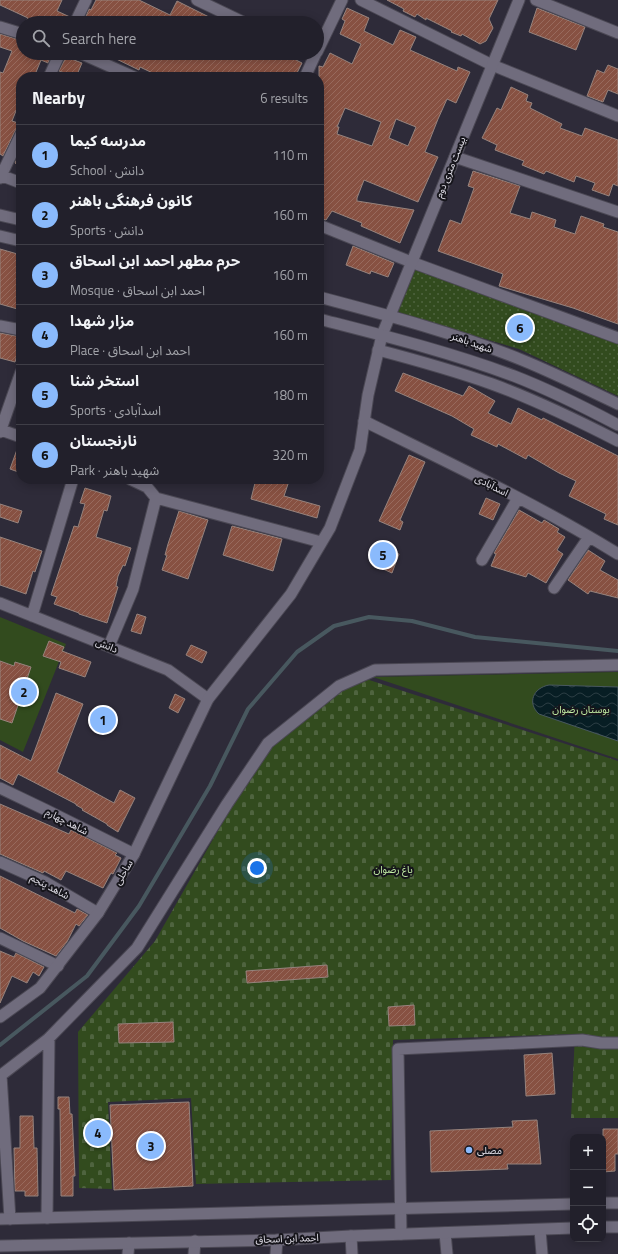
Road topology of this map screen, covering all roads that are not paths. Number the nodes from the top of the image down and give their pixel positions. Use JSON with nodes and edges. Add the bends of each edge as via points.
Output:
{"nodes":[{"id":1,"x":86,"y":0,"type":"edge"},
{"id":2,"x":197,"y":0,"type":"edge"},
{"id":3,"x":342,"y":0,"type":"edge"},
{"id":4,"x":361,"y":0,"type":"edge"},
{"id":5,"x":519,"y":0,"type":"edge"},
{"id":6,"x":536,"y":0,"type":"edge"},
{"id":7,"x":78,"y":16,"type":"edge"},
{"id":8,"x":230,"y":16,"type":"edge"},
{"id":9,"x":0,"y":27,"type":"edge"},
{"id":10,"x":16,"y":32,"type":"edge"},
{"id":11,"x":618,"y":33,"type":"edge"},
{"id":12,"x":324,"y":34,"type":"edge"},
{"id":13,"x":57,"y":60,"type":"edge"},
{"id":14,"x":96,"y":60,"type":"edge"},
{"id":15,"x":311,"y":60,"type":"edge"},
{"id":16,"x":492,"y":65,"type":"junction"},
{"id":17,"x":51,"y":72,"type":"edge"},
{"id":18,"x":123,"y":72,"type":"edge"},
{"id":19,"x":307,"y":72,"type":"edge"},
{"id":20,"x":618,"y":116,"type":"edge"},
{"id":21,"x":16,"y":144,"type":"edge"},
{"id":22,"x":455,"y":156,"type":"junction"},
{"id":23,"x":0,"y":176,"type":"edge"},
{"id":24,"x":16,"y":182,"type":"edge"},
{"id":25,"x":618,"y":212,"type":"edge"},
{"id":26,"x":0,"y":215,"type":"edge"},
{"id":27,"x":16,"y":219,"type":"edge"},
{"id":28,"x":324,"y":227,"type":"edge"},
{"id":29,"x":0,"y":236,"type":"edge"},
{"id":30,"x":16,"y":240,"type":"edge"},
{"id":31,"x":411,"y":262,"type":"junction"},
{"id":32,"x":324,"y":298,"type":"edge"},
{"id":33,"x":389,"y":316,"type":"junction"},
{"id":34,"x":324,"y":320,"type":"edge"},
{"id":35,"x":0,"y":326,"type":"edge"},
{"id":36,"x":16,"y":329,"type":"edge"},
{"id":37,"x":382,"y":335,"type":"junction"},
{"id":38,"x":618,"y":338,"type":"edge"},
{"id":39,"x":378,"y":350,"type":"junction"},
{"id":40,"x":16,"y":384,"type":"edge"},
{"id":41,"x":618,"y":404,"type":"edge"},
{"id":42,"x":3,"y":415,"type":"edge"},
{"id":43,"x":364,"y":421,"type":"junction"},
{"id":44,"x":618,"y":425,"type":"edge"},
{"id":45,"x":0,"y":431,"type":"edge"},
{"id":46,"x":16,"y":436,"type":"edge"},
{"id":47,"x":618,"y":441,"type":"edge"},
{"id":48,"x":72,"y":484,"type":"edge"},
{"id":49,"x":141,"y":484,"type":"edge"},
{"id":50,"x":156,"y":498,"type":"junction"},
{"id":51,"x":518,"y":498,"type":"junction"},
{"id":52,"x":589,"y":536,"type":"junction"},
{"id":53,"x":321,"y":542,"type":"junction"},
{"id":54,"x":618,"y":554,"type":"edge"},
{"id":55,"x":482,"y":560,"type":"dead end"},
{"id":56,"x":554,"y":588,"type":"dead end"},
{"id":57,"x":0,"y":603,"type":"edge"},
{"id":58,"x":32,"y":616,"type":"junction"},
{"id":59,"x":108,"y":646,"type":"junction"},
{"id":60,"x":618,"y":665,"type":"edge"},
{"id":61,"x":208,"y":699,"type":"junction"},
{"id":62,"x":0,"y":788,"type":"edge"},
{"id":63,"x":134,"y":854,"type":"junction"},
{"id":64,"x":0,"y":862,"type":"edge"},
{"id":65,"x":98,"y":913,"type":"junction"},
{"id":66,"x":0,"y":938,"type":"edge"},
{"id":67,"x":58,"y":966,"type":"junction"},
{"id":68,"x":1,"y":1015,"type":"edge"},
{"id":69,"x":49,"y":1038,"type":"junction"},
{"id":70,"x":618,"y":1043,"type":"edge"},
{"id":71,"x":1,"y":1075,"type":"edge"},
{"id":72,"x":606,"y":1203,"type":"edge"},
{"id":73,"x":618,"y":1203,"type":"edge"},
{"id":74,"x":570,"y":1204,"type":"edge"},
{"id":75,"x":400,"y":1208,"type":"junction"},
{"id":76,"x":47,"y":1218,"type":"junction"},
{"id":77,"x":5,"y":1219,"type":"edge"},
{"id":78,"x":606,"y":1227,"type":"edge"},
{"id":79,"x":618,"y":1227,"type":"edge"},
{"id":80,"x":570,"y":1228,"type":"edge"},
{"id":81,"x":540,"y":1230,"type":"junction"},
{"id":82,"x":445,"y":1233,"type":"junction"},
{"id":83,"x":401,"y":1234,"type":"junction"},
{"id":84,"x":351,"y":1236,"type":"junction"},
{"id":85,"x":277,"y":1240,"type":"junction"},
{"id":86,"x":195,"y":1241,"type":"junction"},
{"id":87,"x":129,"y":1243,"type":"junction"},
{"id":88,"x":0,"y":1246,"type":"edge"},
{"id":89,"x":128,"y":1254,"type":"edge"},
{"id":90,"x":194,"y":1254,"type":"edge"},
{"id":91,"x":276,"y":1254,"type":"edge"},
{"id":92,"x":352,"y":1254,"type":"edge"},
{"id":93,"x":447,"y":1254,"type":"edge"},
{"id":94,"x":542,"y":1254,"type":"edge"}],
"edges":[{"from":1,"to":7,"type":"street"},
{"from":2,"to":8,"type":"street"},
{"from":3,"to":12,"type":"street"},
{"from":4,"to":16,"type":"street"},
{"from":5,"to":16,"type":"street","name":"بیست متری دوم"},
{"from":6,"to":11,"type":"street"},
{"from":9,"to":10,"type":"street"},
{"from":13,"to":17,"type":"street"},
{"from":14,"to":18,"type":"street"},
{"from":15,"to":19,"type":"street"},
{"from":16,"to":20,"type":"street"},
{"from":16,"to":22,"type":"street","name":"بیست متری دوم"},
{"from":21,"to":23,"type":"street"},
{"from":22,"to":25,"type":"street"},
{"from":22,"to":31,"type":"street","name":"بیست متری دوم"},
{"from":23,"to":24,"type":"street"},
{"from":26,"to":27,"type":"street"},
{"from":28,"to":31,"type":"street"},
{"from":29,"to":30,"type":"street"},
{"from":31,"to":33,"type":"street","name":"بیست متری دوم"},
{"from":31,"to":38,"type":"street"},
{"from":32,"to":33,"type":"street","name":"شهید باهنر"},
{"from":33,"to":37,"type":"street","name":"بیست متری دوم"},
{"from":33,"to":41,"type":"street","name":"شهید باهنر","via":[[521,360]]},
{"from":34,"to":37,"type":"street","name":"شهید باهنر"},
{"from":35,"to":36,"type":"street"},
{"from":37,"to":39,"type":"street","name":"بیست متری دوم"},
{"from":37,"to":44,"type":"street","name":"شهید باهنر","via":[[469,360],[514,377],[576,403]]},
{"from":39,"to":43,"type":"street","name":"بیست متری دوم"},
{"from":39,"to":47,"type":"street","via":[[492,384],[573,418]]},
{"from":40,"to":42,"type":"street"},
{"from":42,"to":45,"type":"street"},
{"from":43,"to":51,"type":"street","name":"اسدآبادی"},
{"from":43,"to":53,"type":"street","name":"بیست متری دوم","via":[[360,450],[330,528]]},
{"from":45,"to":46,"type":"street"},
{"from":48,"to":58,"type":"street"},
{"from":49,"to":50,"type":"street","via":[[147,487]]},
{"from":50,"to":53,"type":"street"},
{"from":50,"to":59,"type":"street","via":[[133,589]]},
{"from":51,"to":52,"type":"street","name":"اسدآبادی"},
{"from":51,"to":55,"type":"street"},
{"from":52,"to":54,"type":"street","name":"اسدآبادی"},
{"from":52,"to":56,"type":"street"},
{"from":53,"to":61,"type":"street","name":"ساحلی","via":[[291,594]]},
{"from":57,"to":58,"type":"street","name":"دانش"},
{"from":58,"to":59,"type":"street","name":"دانش"},
{"from":59,"to":61,"type":"street","name":"دانش","via":[[168,670]]},
{"from":60,"to":69,"type":"street","via":[[375,670],[340,686],[268,743],[137,948]]},
{"from":61,"to":63,"type":"street","name":"ساحلی"},
{"from":62,"to":63,"type":"street","name":"شاهد چهارم"},
{"from":63,"to":65,"type":"street","name":"ساحلی"},
{"from":64,"to":65,"type":"street","name":"شاهد پنجم","via":[[45,882]]},
{"from":65,"to":67,"type":"street","name":"ساحلی"},
{"from":66,"to":67,"type":"street"},
{"from":67,"to":68,"type":"street","name":"ساحلی","via":[[40,988]]},
{"from":69,"to":71,"type":"street"},
{"from":69,"to":76,"type":"street"},
{"from":70,"to":75,"type":"street","via":[[582,1040],[398,1049]]},
{"from":71,"to":77,"type":"street"},
{"from":72,"to":73,"type":"street"},
{"from":74,"to":75,"type":"street"},
{"from":75,"to":76,"type":"street"},
{"from":75,"to":83,"type":"street"},
{"from":76,"to":77,"type":"street"},
{"from":78,"to":79,"type":"street"},
{"from":80,"to":81,"type":"street","name":"احمد ابن اسحاق"},
{"from":81,"to":82,"type":"street","name":"احمد ابن اسحاق"},
{"from":81,"to":94,"type":"street"},
{"from":82,"to":83,"type":"street","name":"احمد ابن اسحاق"},
{"from":82,"to":93,"type":"street"},
{"from":83,"to":84,"type":"street","name":"احمد ابن اسحاق"},
{"from":84,"to":85,"type":"street","name":"احمد ابن اسحاق"},
{"from":84,"to":92,"type":"street"},
{"from":85,"to":86,"type":"street","name":"احمد ابن اسحاق"},
{"from":85,"to":91,"type":"street"},
{"from":86,"to":87,"type":"street","name":"احمد ابن اسحاق"},
{"from":86,"to":90,"type":"street"},
{"from":87,"to":88,"type":"street","name":"احمد ابن اسحاق"},
{"from":87,"to":89,"type":"street"}]}
